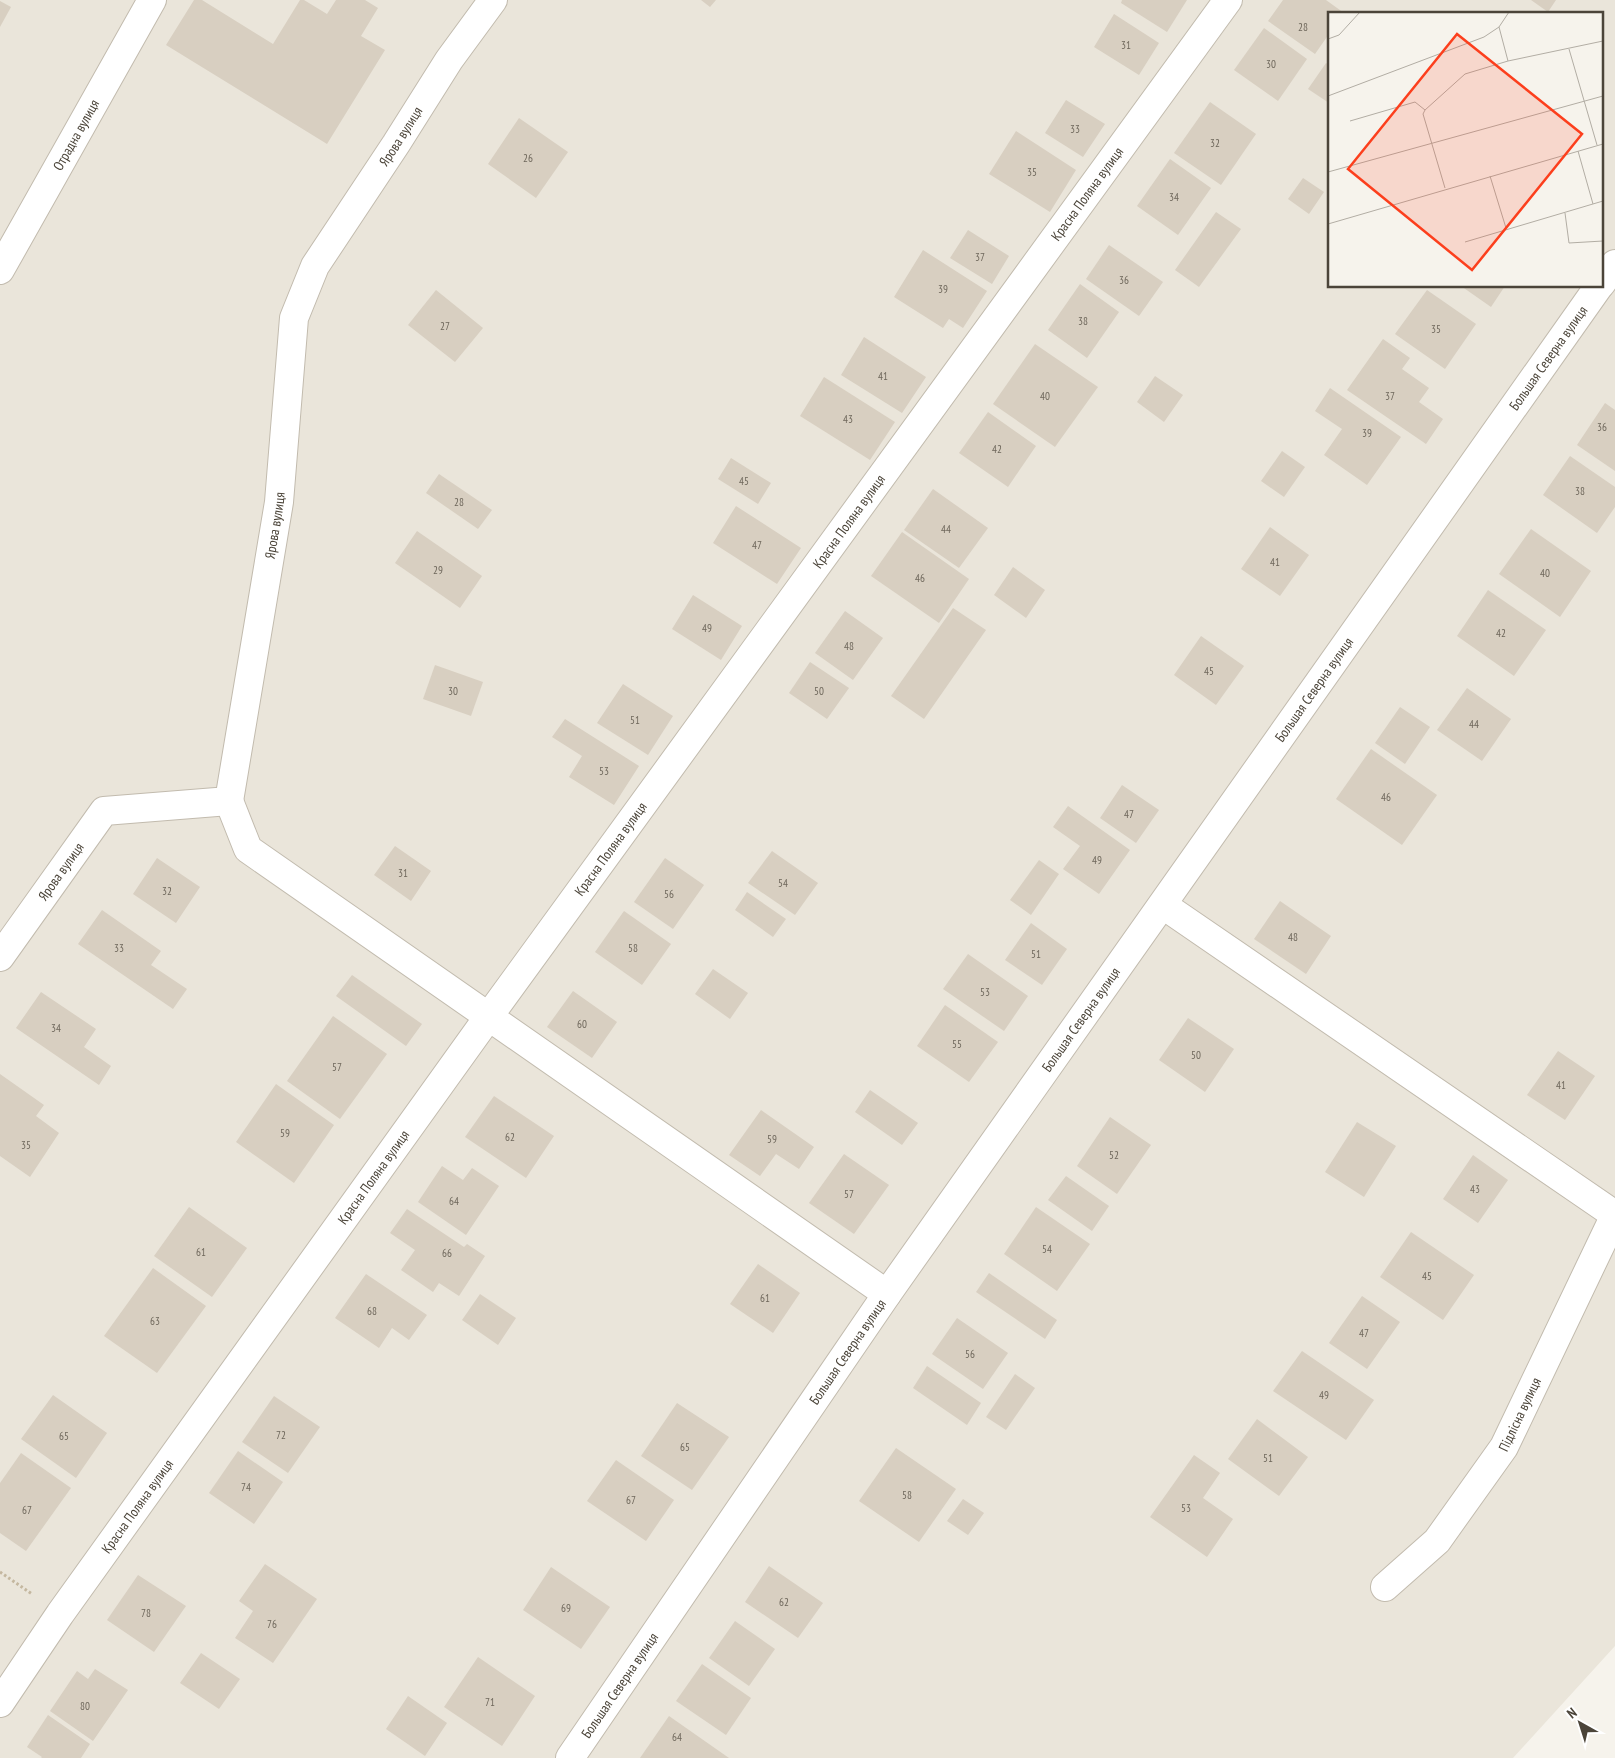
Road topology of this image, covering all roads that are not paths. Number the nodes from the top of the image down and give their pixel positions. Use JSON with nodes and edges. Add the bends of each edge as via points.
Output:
{"nodes":[{"id":1,"x":152,"y":0,"type":"edge"},
{"id":2,"x":493,"y":0,"type":"edge"},
{"id":3,"x":1228,"y":0,"type":"edge"},
{"id":4,"x":1615,"y":264,"type":"edge"},
{"id":5,"x":0,"y":270,"type":"edge"},
{"id":6,"x":1602,"y":282,"type":"edge"},
{"id":7,"x":1598,"y":288,"type":"edge"},
{"id":8,"x":229,"y":801,"type":"junction"},
{"id":9,"x":1163,"y":905,"type":"junction"},
{"id":10,"x":0,"y":957,"type":"edge"},
{"id":11,"x":489,"y":1016,"type":"junction"},
{"id":12,"x":1615,"y":1215,"type":"edge"},
{"id":13,"x":887,"y":1294,"type":"junction"},
{"id":14,"x":1385,"y":1587,"type":"dead end"},
{"id":15,"x":0,"y":1703,"type":"edge"},
{"id":16,"x":570,"y":1758,"type":"edge"}],
"edges":[{"from":1,"to":5,"type":"street","name":"Отрадна вулиця"},
{"from":2,"to":8,"type":"street","name":"Ярова вулиця","via":[[449,60],[315,266],[294,318],[279,502]]},
{"from":3,"to":11,"type":"street","name":"Красна Поляна вулиця"},
{"from":4,"to":6,"type":"street","name":"Большая Северна вулиця"},
{"from":7,"to":9,"type":"street","name":"Большая Северна вулиця"},
{"from":8,"to":10,"type":"street","name":"Ярова вулиця","via":[[104,811]]},
{"from":8,"to":11,"type":"street","via":[[248,849]]},
{"from":9,"to":12,"type":"street"},
{"from":9,"to":13,"type":"street","name":"Большая Северна вулиця"},
{"from":11,"to":13,"type":"street"},
{"from":11,"to":15,"type":"street","name":"Красна Поляна вулиця","via":[[60,1614]]},
{"from":12,"to":14,"type":"street","name":"Підлісна вулиця","via":[[1504,1447],[1436,1542]]},
{"from":13,"to":16,"type":"street","name":"Большая Северна вулиця"}]}
